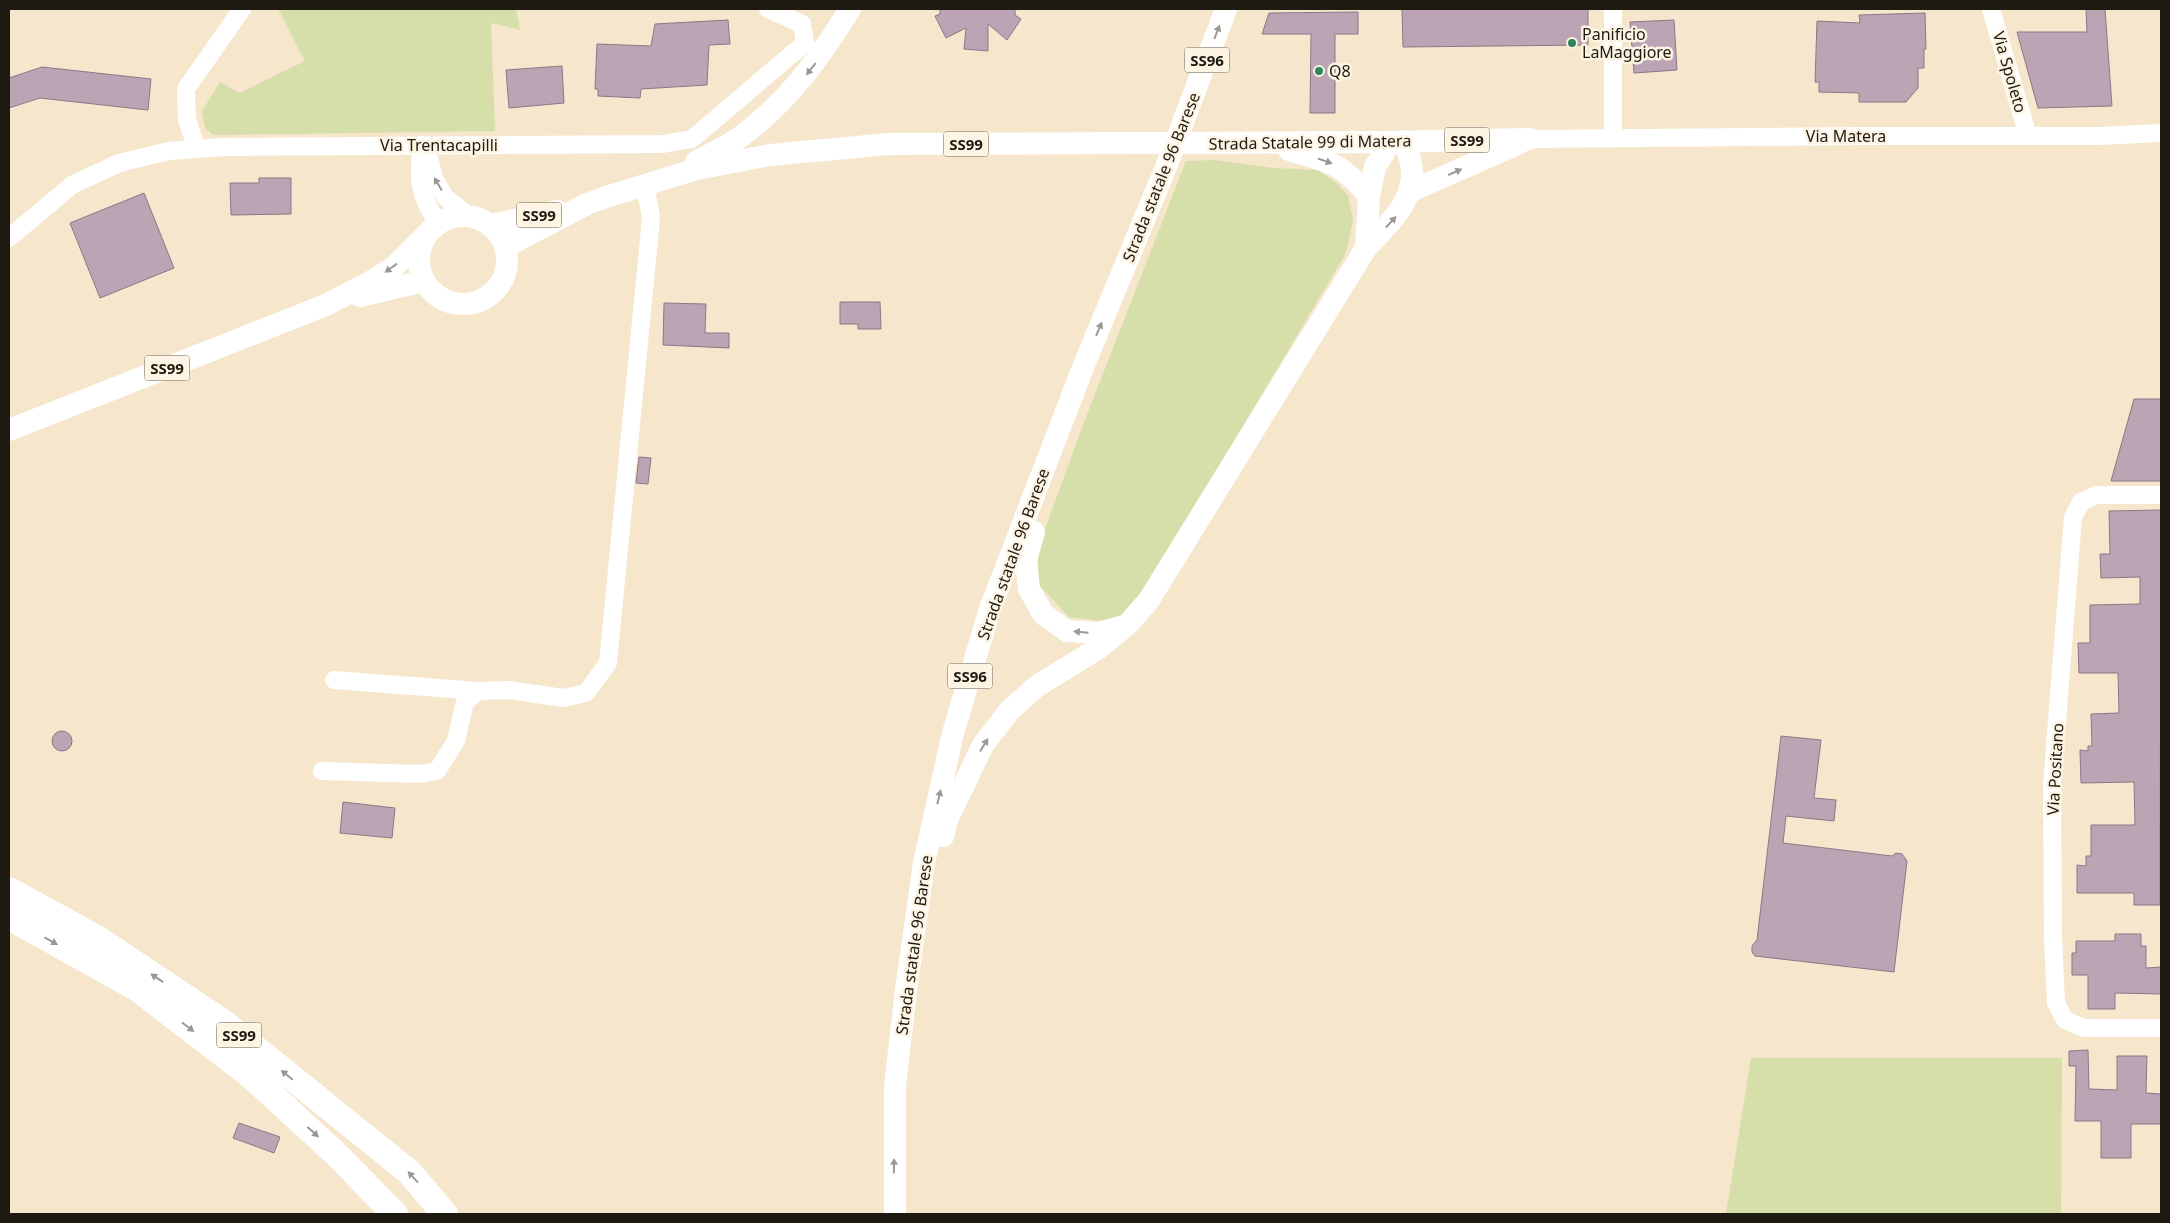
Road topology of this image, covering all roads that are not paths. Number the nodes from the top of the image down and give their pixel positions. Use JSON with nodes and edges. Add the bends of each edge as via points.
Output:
{"nodes":[{"id":1,"x":242,"y":9,"type":"edge"},
{"id":2,"x":768,"y":9,"type":"edge"},
{"id":3,"x":850,"y":9,"type":"edge"},
{"id":4,"x":1226,"y":9,"type":"edge"},
{"id":5,"x":1613,"y":9,"type":"edge"},
{"id":6,"x":1991,"y":9,"type":"edge"},
{"id":7,"x":2161,"y":133,"type":"edge"},
{"id":8,"x":2028,"y":136,"type":"junction"},
{"id":9,"x":1613,"y":138,"type":"junction"},
{"id":10,"x":1530,"y":139,"type":"junction"},
{"id":11,"x":1397,"y":142,"type":"junction"},
{"id":12,"x":1261,"y":143,"type":"junction"},
{"id":13,"x":421,"y":145,"type":"junction"},
{"id":14,"x":197,"y":149,"type":"junction"},
{"id":15,"x":673,"y":175,"type":"junction"},
{"id":16,"x":645,"y":184,"type":"junction"},
{"id":17,"x":1411,"y":191,"type":"junction"},
{"id":18,"x":1369,"y":196,"type":"junction"},
{"id":19,"x":587,"y":204,"type":"junction"},
{"id":20,"x":467,"y":215,"type":"junction"},
{"id":21,"x":491,"y":225,"type":"junction"},
{"id":22,"x":432,"y":229,"type":"junction"},
{"id":23,"x":9,"y":238,"type":"edge"},
{"id":24,"x":505,"y":247,"type":"junction"},
{"id":25,"x":1366,"y":248,"type":"junction"},
{"id":26,"x":424,"y":281,"type":"junction"},
{"id":27,"x":326,"y":305,"type":"junction"},
{"id":28,"x":1084,"y":365,"type":"junction"},
{"id":29,"x":9,"y":430,"type":"edge"},
{"id":30,"x":2161,"y":495,"type":"edge"},
{"id":31,"x":1128,"y":624,"type":"junction"},
{"id":32,"x":334,"y":680,"type":"dead end"},
{"id":33,"x":478,"y":692,"type":"junction"},
{"id":34,"x":322,"y":771,"type":"dead end"},
{"id":35,"x":9,"y":890,"type":"edge"},
{"id":36,"x":9,"y":917,"type":"edge"},
{"id":37,"x":906,"y":990,"type":"junction"},
{"id":38,"x":2161,"y":1028,"type":"edge"},
{"id":39,"x":395,"y":1214,"type":"edge"},
{"id":40,"x":445,"y":1214,"type":"edge"},
{"id":41,"x":895,"y":1214,"type":"edge"}],
"edges":[{"from":1,"to":14,"type":"street","via":[[186,89],[187,120]]},
{"from":2,"to":13,"type":"street","name":"Via Trentacapilli","via":[[802,24],[805,43],[692,139],[663,144]]},
{"from":3,"to":15,"type":"main road","one_way":true,"via":[[812,68],[783,101],[738,138]]},
{"from":28,"to":4,"type":"main road","name":"Strada statale 96 Barese","number":"SS96","one_way":true,"via":[[1166,167]]},
{"from":5,"to":9,"type":"street"},
{"from":6,"to":8,"type":"street","name":"Via Spoleto"},
{"from":7,"to":8,"type":"street","name":"Via Matera"},
{"from":8,"to":9,"type":"street","name":"Via Matera"},
{"from":9,"to":10,"type":"street","name":"Via Matera"},
{"from":10,"to":11,"type":"main road","name":"Strada Statale 99 di Matera","number":"SS99"},
{"from":17,"to":10,"type":"main road","one_way":true},
{"from":11,"to":12,"type":"main road","name":"Strada Statale 99 di Matera","number":"SS99"},
{"from":11,"to":17,"type":"main road","via":[[1411,164]]},
{"from":11,"to":18,"type":"main road","via":[[1376,167]]},
{"from":12,"to":15,"type":"main road","name":"Strada Statale 99 di Matera","number":"SS99","via":[[889,144],[748,159]]},
{"from":12,"to":18,"type":"main road","one_way":true,"via":[[1331,162],[1353,177]]},
{"from":13,"to":14,"type":"street","name":"Via Trentacapilli"},
{"from":20,"to":13,"type":"street","one_way":true,"via":[[445,197]]},
{"from":13,"to":22,"type":"street","via":[[421,189]]},
{"from":14,"to":23,"type":"street","name":"Via Trentacapilli","via":[[169,151],[119,163],[72,185]]},
{"from":15,"to":16,"type":"main road","name":"Strada Statale 99 di Matera","number":"SS99"},
{"from":16,"to":19,"type":"main road","name":"Strada Statale 99 di Matera","number":"SS99"},
{"from":16,"to":33,"type":"street","via":[[651,218],[608,663],[586,693],[563,698],[508,690]]},
{"from":25,"to":17,"type":"main road","one_way":true,"via":[[1397,214]]},
{"from":18,"to":25,"type":"main road"},
{"from":19,"to":21,"type":"main road","name":"Strada Statale 99 di Matera","number":"SS99"},
{"from":19,"to":24,"type":"main road","name":"Strada Statale 99 di Matera","number":"SS99"},
{"from":20,"to":21,"type":"main road"},
{"from":20,"to":22,"type":"main road","via":[[456,216]]},
{"from":21,"to":24,"type":"main road"},
{"from":22,"to":26,"type":"main road","via":[[421,246],[419,258]]},
{"from":22,"to":27,"type":"main road","number":"SS99","one_way":true,"via":[[394,267]]},
{"from":24,"to":26,"type":"main road","via":[[507,261],[498,288],[480,300],[459,304],[445,300]]},
{"from":25,"to":31,"type":"main road","via":[[1149,600]]},
{"from":26,"to":27,"type":"main road","number":"SS99"},
{"from":27,"to":29,"type":"main road","number":"SS99"},
{"from":31,"to":28,"type":"main road","one_way":true,"via":[[1100,633],[1067,630],[1043,614],[1029,589],[1026,560]]},
{"from":37,"to":28,"type":"main road","name":"Strada statale 96 Barese","number":"SS96","one_way":true,"via":[[924,863],[954,733],[990,609]]},
{"from":30,"to":38,"type":"street","name":"Via Positano","via":[[2096,495],[2081,502],[2073,516],[2052,786],[2056,1003],[2065,1020],[2084,1028]]},
{"from":37,"to":31,"type":"main road","one_way":true,"via":[[947,820],[983,744],[1010,710],[1037,686],[1099,648]]},
{"from":32,"to":33,"type":"street"},
{"from":33,"to":34,"type":"street","via":[[465,702],[456,741],[438,770],[420,774]]},
{"from":40,"to":35,"type":"highway","number":"SS99","one_way":true,"via":[[409,1172],[223,1022],[100,940]]},
{"from":36,"to":39,"type":"highway","number":"SS99","one_way":true,"via":[[138,989],[251,1076],[334,1152]]},
{"from":41,"to":37,"type":"main road","name":"Strada statale 96 Barese","number":"SS96","one_way":true,"via":[[895,1086]]}]}
